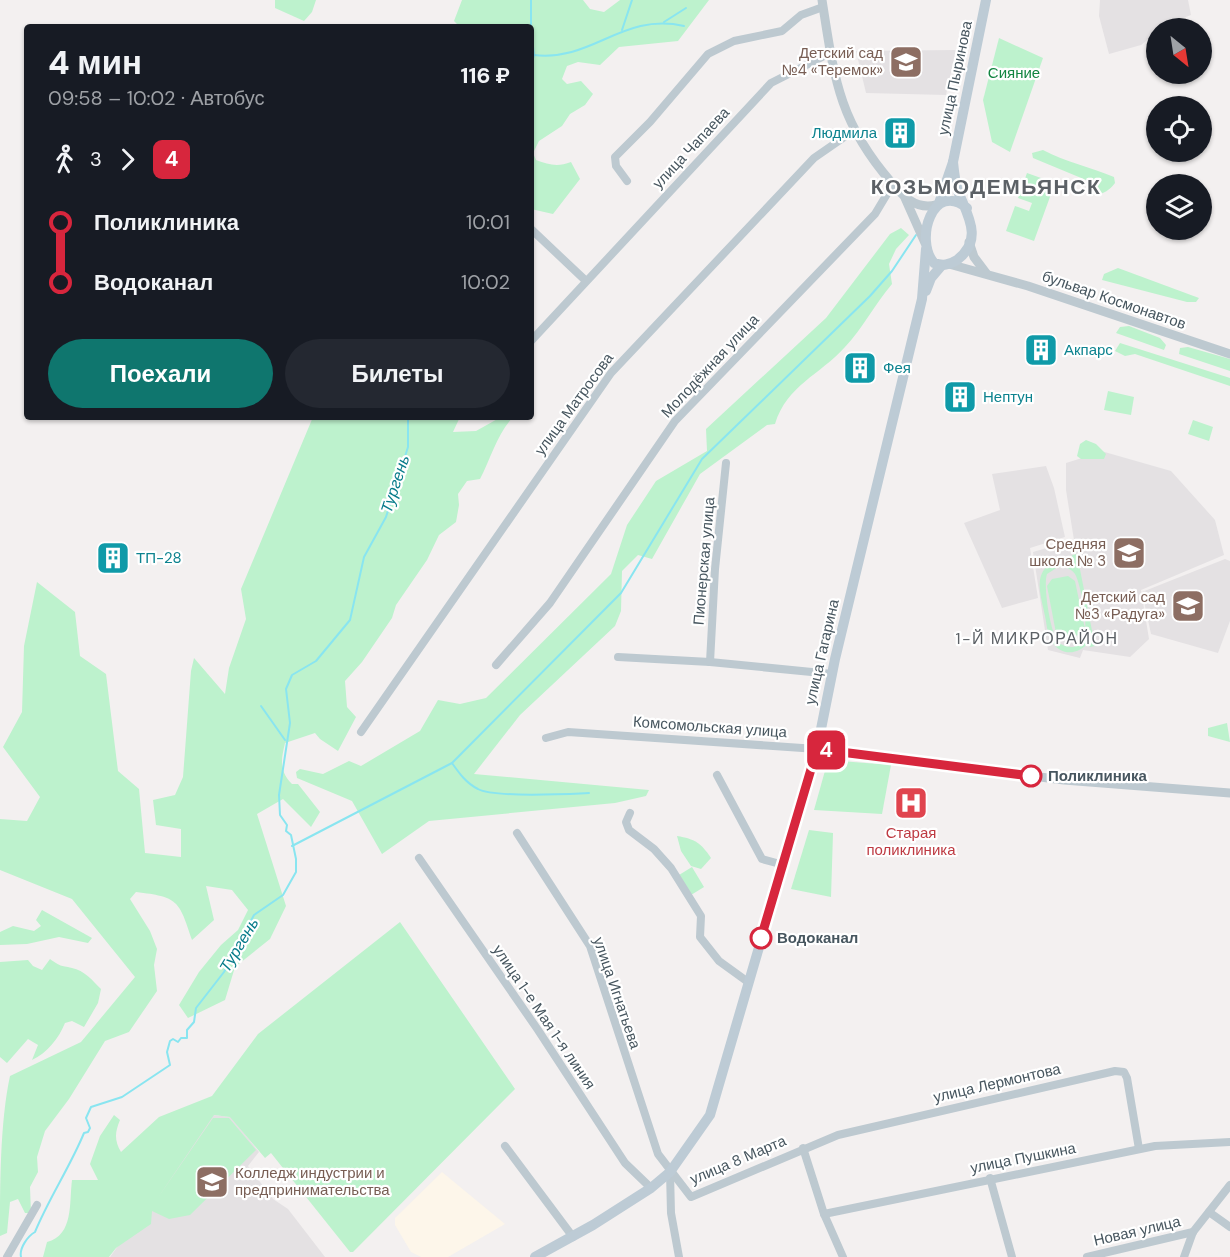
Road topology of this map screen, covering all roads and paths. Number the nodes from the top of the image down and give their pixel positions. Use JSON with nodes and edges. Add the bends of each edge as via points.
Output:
{"nodes":[{"id":1,"x":986,"y":0,"type":"edge"},
{"id":2,"x":823,"y":3,"type":"edge"},
{"id":3,"x":830,"y":53,"type":"junction"},
{"id":4,"x":853,"y":131,"type":"junction"},
{"id":5,"x":953,"y":162,"type":"junction"},
{"id":6,"x":627,"y":181,"type":"dead end"},
{"id":7,"x":893,"y":184,"type":"junction"},
{"id":8,"x":904,"y":196,"type":"junction"},
{"id":9,"x":938,"y":204,"type":"junction"},
{"id":10,"x":967,"y":208,"type":"junction"},
{"id":11,"x":534,"y":232,"type":"edge"},
{"id":12,"x":969,"y":242,"type":"junction"},
{"id":13,"x":925,"y":247,"type":"junction"},
{"id":14,"x":946,"y":265,"type":"junction"},
{"id":15,"x":988,"y":274,"type":"junction"},
{"id":16,"x":585,"y":280,"type":"junction"},
{"id":17,"x":922,"y":299,"type":"junction"},
{"id":18,"x":534,"y":338,"type":"edge"},
{"id":19,"x":1230,"y":354,"type":"edge"},
{"id":20,"x":726,"y":463,"type":"dead end"},
{"id":21,"x":618,"y":657,"type":"dead end"},
{"id":22,"x":710,"y":662,"type":"junction"},
{"id":23,"x":496,"y":665,"type":"dead end"},
{"id":24,"x":832,"y":674,"type":"junction"},
{"id":25,"x":361,"y":732,"type":"dead end"},
{"id":26,"x":546,"y":738,"type":"dead end"},
{"id":27,"x":817,"y":749,"type":"junction"},
{"id":28,"x":717,"y":775,"type":"dead end"},
{"id":29,"x":1230,"y":793,"type":"edge"},
{"id":30,"x":630,"y":813,"type":"dead end"},
{"id":31,"x":517,"y":833,"type":"dead end"},
{"id":32,"x":419,"y":858,"type":"dead end"},
{"id":33,"x":784,"y":865,"type":"junction"},
{"id":34,"x":748,"y":982,"type":"junction"},
{"id":35,"x":1230,"y":1142,"type":"edge"},
{"id":36,"x":505,"y":1146,"type":"dead end"},
{"id":37,"x":802,"y":1148,"type":"junction"},
{"id":38,"x":1139,"y":1149,"type":"junction"},
{"id":39,"x":670,"y":1172,"type":"junction"},
{"id":40,"x":990,"y":1178,"type":"junction"},
{"id":41,"x":1230,"y":1185,"type":"edge"},
{"id":42,"x":651,"y":1188,"type":"junction"},
{"id":43,"x":37,"y":1205,"type":"dead end"},
{"id":44,"x":1209,"y":1212,"type":"junction"},
{"id":45,"x":824,"y":1214,"type":"junction"},
{"id":46,"x":1230,"y":1227,"type":"edge"},
{"id":47,"x":1193,"y":1232,"type":"junction"},
{"id":48,"x":573,"y":1237,"type":"junction"},
{"id":49,"x":7,"y":1257,"type":"edge"},
{"id":50,"x":536,"y":1257,"type":"edge"},
{"id":51,"x":679,"y":1257,"type":"edge"},
{"id":52,"x":843,"y":1257,"type":"edge"},
{"id":53,"x":1012,"y":1257,"type":"edge"},
{"id":54,"x":1087,"y":1257,"type":"edge"},
{"id":55,"x":1184,"y":1257,"type":"edge"}],
"edges":[{"from":1,"to":5,"type":"main road","name":"улица Пыринова"},
{"from":2,"to":3,"type":"street","name":"улица Гагарина"},
{"from":2,"to":6,"type":"street","via":[[782,31],[734,41],[708,54],[615,158]]},
{"from":3,"to":4,"type":"street","name":"улица Гагарина","via":[[838,92]]},
{"from":3,"to":16,"type":"street","name":"улица Чапаева","via":[[771,83]]},
{"from":4,"to":7,"type":"street","name":"улица Гагарина"},
{"from":4,"to":25,"type":"street","name":"улица Матросова","via":[[814,158],[611,373]]},
{"from":5,"to":9,"type":"main road","name":"улица Пыринова"},
{"from":5,"to":10,"type":"main road","name":"улица Пыринова","via":[[959,193]]},
{"from":7,"to":8,"type":"street","name":"улица Гагарина"},
{"from":7,"to":23,"type":"street","name":"Молодёжная улица","via":[[875,214],[675,421],[550,603]]},
{"from":8,"to":9,"type":"street","name":"улица Гагарина","via":[[919,206]]},
{"from":8,"to":13,"type":"street","name":"улица Гагарина"},
{"from":9,"to":10,"type":"main road","via":[[952,201]]},
{"from":9,"to":13,"type":"main road","via":[[928,221]]},
{"from":10,"to":12,"type":"main road","via":[[971,219]]},
{"from":11,"to":16,"type":"street"},
{"from":12,"to":14,"type":"main road","via":[[963,254]]},
{"from":12,"to":15,"type":"street","via":[[974,257]]},
{"from":13,"to":14,"type":"main road","via":[[932,260]]},
{"from":13,"to":17,"type":"main road","name":"улица Гагарина"},
{"from":14,"to":15,"type":"street","name":"бульвар Космонавтов"},
{"from":14,"to":17,"type":"main road","name":"улица Гагарина","via":[[931,278]]},
{"from":15,"to":19,"type":"street","name":"бульвар Космонавтов"},
{"from":16,"to":18,"type":"street","name":"улица Чапаева"},
{"from":17,"to":24,"type":"main road","name":"улица Гагарина"},
{"from":20,"to":22,"type":"street","name":"Пионерская улица","via":[[714,568]]},
{"from":21,"to":22,"type":"street"},
{"from":22,"to":24,"type":"street"},
{"from":24,"to":27,"type":"main road","name":"улица Гагарина"},
{"from":26,"to":27,"type":"street","name":"Комсомольская улица","via":[[568,732]]},
{"from":27,"to":29,"type":"street","name":"Комсомольская улица","via":[[1064,780]]},
{"from":27,"to":33,"type":"main road","name":"улица Гагарина"},
{"from":28,"to":33,"type":"street","via":[[762,859]]},
{"from":30,"to":34,"type":"street","via":[[626,822],[629,830],[665,861],[701,916],[700,937],[723,965]]},
{"from":31,"to":39,"type":"street","name":"улица Игнатьева","via":[[591,946],[650,1133]]},
{"from":32,"to":42,"type":"street","name":"улица 1-е Мая 1-я линия","via":[[625,1163]]},
{"from":33,"to":34,"type":"main road","name":"улица Гагарина"},
{"from":34,"to":39,"type":"main road","name":"улица Гагарина","via":[[710,1115]]},
{"from":35,"to":38,"type":"street","name":"улица Пушкина"},
{"from":36,"to":48,"type":"street"},
{"from":37,"to":38,"type":"street","name":"улица Лермонтова","via":[[838,1135],[1115,1071],[1124,1072],[1127,1078]]},
{"from":37,"to":39,"type":"street","name":"улица 8 Марта","via":[[691,1197]]},
{"from":37,"to":45,"type":"street"},
{"from":38,"to":40,"type":"street","name":"улица Пушкина"},
{"from":39,"to":42,"type":"main road","name":"улица 8 Марта"},
{"from":39,"to":51,"type":"street","via":[[671,1213]]},
{"from":40,"to":45,"type":"street","name":"улица Пушкина"},
{"from":40,"to":53,"type":"street"},
{"from":41,"to":44,"type":"street"},
{"from":42,"to":48,"type":"main road","name":"улица 8 Марта"},
{"from":43,"to":49,"type":"street"},
{"from":44,"to":46,"type":"street"},
{"from":44,"to":47,"type":"street"},
{"from":45,"to":52,"type":"street"},
{"from":47,"to":54,"type":"street","name":"Новая улица"},
{"from":47,"to":55,"type":"street"},
{"from":48,"to":50,"type":"main road","name":"улица 8 Марта"}]}
